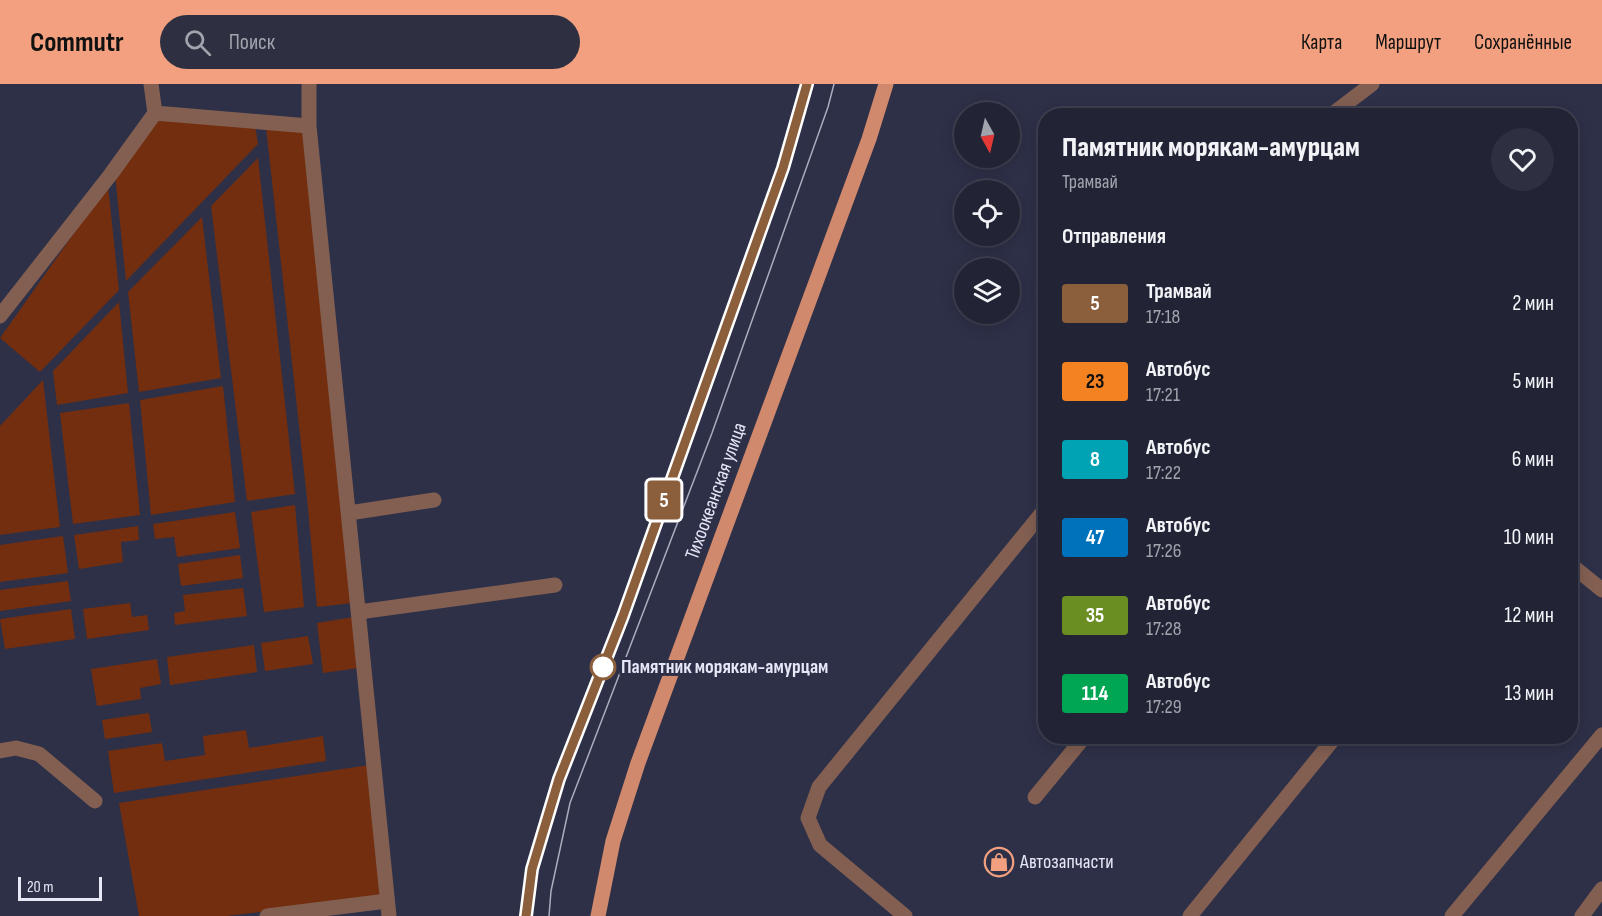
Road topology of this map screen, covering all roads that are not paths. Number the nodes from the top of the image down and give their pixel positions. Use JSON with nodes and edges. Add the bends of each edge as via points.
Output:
{"nodes":[{"id":1,"x":151,"y":84,"type":"edge"},
{"id":2,"x":309,"y":84,"type":"edge"},
{"id":3,"x":886,"y":84,"type":"edge"},
{"id":4,"x":1372,"y":84,"type":"edge"},
{"id":5,"x":1340,"y":108,"type":"edge"},
{"id":6,"x":155,"y":113,"type":"junction"},
{"id":7,"x":309,"y":126,"type":"junction"},
{"id":8,"x":0,"y":316,"type":"edge"},
{"id":9,"x":434,"y":500,"type":"dead end"},
{"id":10,"x":349,"y":513,"type":"junction"},
{"id":11,"x":1038,"y":518,"type":"edge"},
{"id":12,"x":1578,"y":570,"type":"edge"},
{"id":13,"x":555,"y":585,"type":"dead end"},
{"id":14,"x":1602,"y":590,"type":"edge"},
{"id":15,"x":359,"y":612,"type":"junction"},
{"id":16,"x":1602,"y":735,"type":"edge"},
{"id":17,"x":1078,"y":744,"type":"edge"},
{"id":18,"x":1330,"y":744,"type":"edge"},
{"id":19,"x":0,"y":751,"type":"edge"},
{"id":20,"x":1035,"y":797,"type":"dead end"},
{"id":21,"x":95,"y":801,"type":"dead end"},
{"id":22,"x":1602,"y":889,"type":"edge"},
{"id":23,"x":388,"y":908,"type":"edge"},
{"id":24,"x":267,"y":916,"type":"edge"},
{"id":25,"x":598,"y":916,"type":"edge"},
{"id":26,"x":905,"y":916,"type":"edge"},
{"id":27,"x":1190,"y":916,"type":"edge"},
{"id":28,"x":1452,"y":916,"type":"edge"},
{"id":29,"x":1582,"y":916,"type":"edge"}],
"edges":[{"from":1,"to":6,"type":"street"},
{"from":2,"to":7,"type":"street"},
{"from":3,"to":25,"type":"main road","name":"Тихоокеанская улица","via":[[638,763],[613,841]]},
{"from":4,"to":5,"type":"street"},
{"from":6,"to":7,"type":"street"},
{"from":6,"to":8,"type":"street"},
{"from":7,"to":10,"type":"street"},
{"from":9,"to":10,"type":"street"},
{"from":10,"to":15,"type":"street"},
{"from":11,"to":26,"type":"street","via":[[819,786],[808,818],[820,845]]},
{"from":12,"to":14,"type":"street"},
{"from":13,"to":15,"type":"street"},
{"from":15,"to":23,"type":"street"},
{"from":16,"to":28,"type":"street"},
{"from":17,"to":20,"type":"street"},
{"from":18,"to":27,"type":"street"},
{"from":19,"to":21,"type":"street","via":[[16,748],[39,754]]},
{"from":22,"to":29,"type":"street"},
{"from":23,"to":24,"type":"street"}]}
